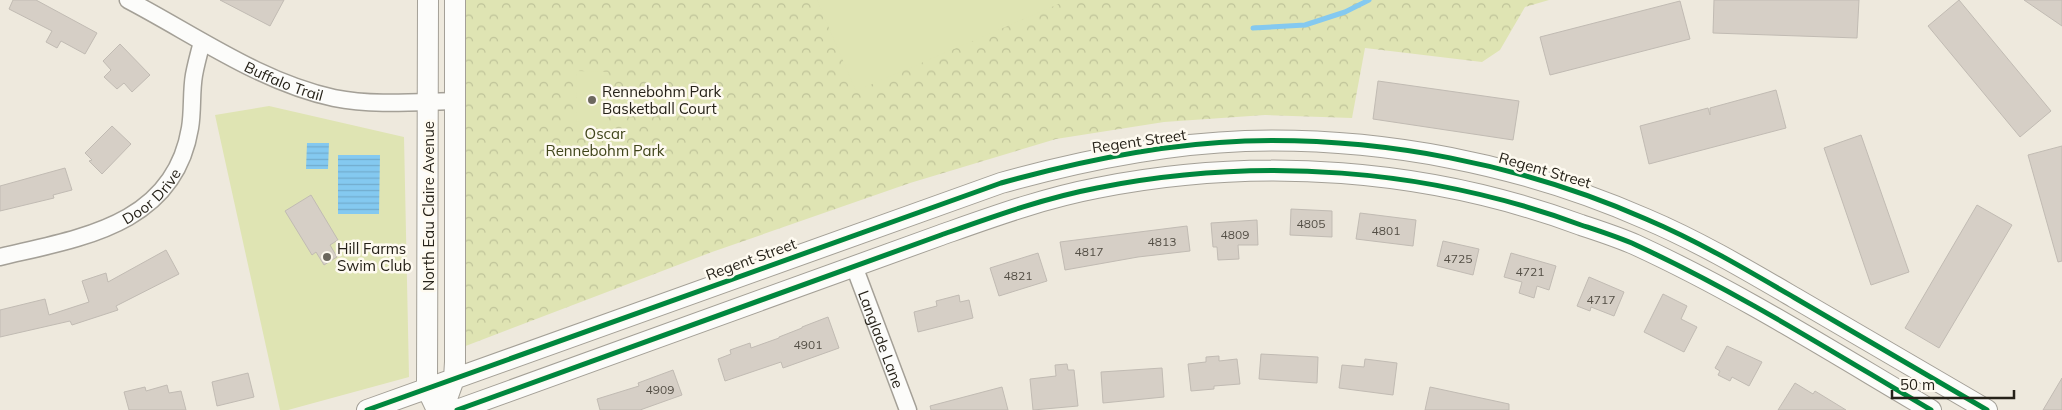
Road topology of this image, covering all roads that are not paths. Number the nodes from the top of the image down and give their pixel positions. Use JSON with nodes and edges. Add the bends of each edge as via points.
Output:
{"nodes":[{"id":1,"x":128,"y":0,"type":"edge"},
{"id":2,"x":428,"y":0,"type":"edge"},
{"id":3,"x":455,"y":0,"type":"edge"},
{"id":4,"x":202,"y":42,"type":"junction"},
{"id":5,"x":456,"y":101,"type":"junction"},
{"id":6,"x":429,"y":102,"type":"junction"},
{"id":7,"x":845,"y":240,"type":"junction"},
{"id":8,"x":0,"y":258,"type":"edge"},
{"id":9,"x":854,"y":266,"type":"junction"},
{"id":10,"x":454,"y":379,"type":"junction"},
{"id":11,"x":427,"y":389,"type":"junction"},
{"id":12,"x":1981,"y":409,"type":"edge"},
{"id":13,"x":367,"y":410,"type":"edge"},
{"id":14,"x":437,"y":410,"type":"edge"},
{"id":15,"x":443,"y":410,"type":"edge"},
{"id":16,"x":457,"y":410,"type":"edge"},
{"id":17,"x":908,"y":410,"type":"edge"},
{"id":18,"x":1931,"y":410,"type":"edge"}],
"edges":[{"from":1,"to":4,"type":"street","name":"Buffalo Trail"},
{"from":2,"to":6,"type":"street","name":"North Eau Claire Avenue"},
{"from":3,"to":5,"type":"street","name":"North Eau Claire Avenue"},
{"from":4,"to":6,"type":"street","name":"Buffalo Trail","via":[[268,75],[335,98],[367,103]]},
{"from":4,"to":8,"type":"street","name":"Door Drive","via":[[184,152],[174,173],[154,199],[108,229]]},
{"from":5,"to":6,"type":"street","name":"Buffalo Trail"},
{"from":5,"to":10,"type":"street","name":"North Eau Claire Avenue"},
{"from":6,"to":11,"type":"street","name":"North Eau Claire Avenue"},
{"from":7,"to":9,"type":"street"},
{"from":7,"to":10,"type":"street","name":"Regent Street"},
{"from":7,"to":12,"type":"street","name":"Regent Street","via":[[1001,183],[1065,166],[1133,154],[1245,142],[1327,143],[1417,152],[1563,186],[1647,219],[1722,255]]},
{"from":9,"to":16,"type":"street"},
{"from":9,"to":17,"type":"street","name":"Langlade Lane"},
{"from":9,"to":18,"type":"street","via":[[1012,210],[1136,181],[1196,174],[1286,171],[1413,180],[1474,191],[1538,209],[1633,244],[1710,281]]},
{"from":10,"to":11,"type":"street","name":"Regent Street"},
{"from":10,"to":15,"type":"street","name":"North Eau Claire Avenue"},
{"from":11,"to":13,"type":"street","name":"Regent Street"},
{"from":11,"to":14,"type":"street","name":"North Eau Claire Avenue"}]}
